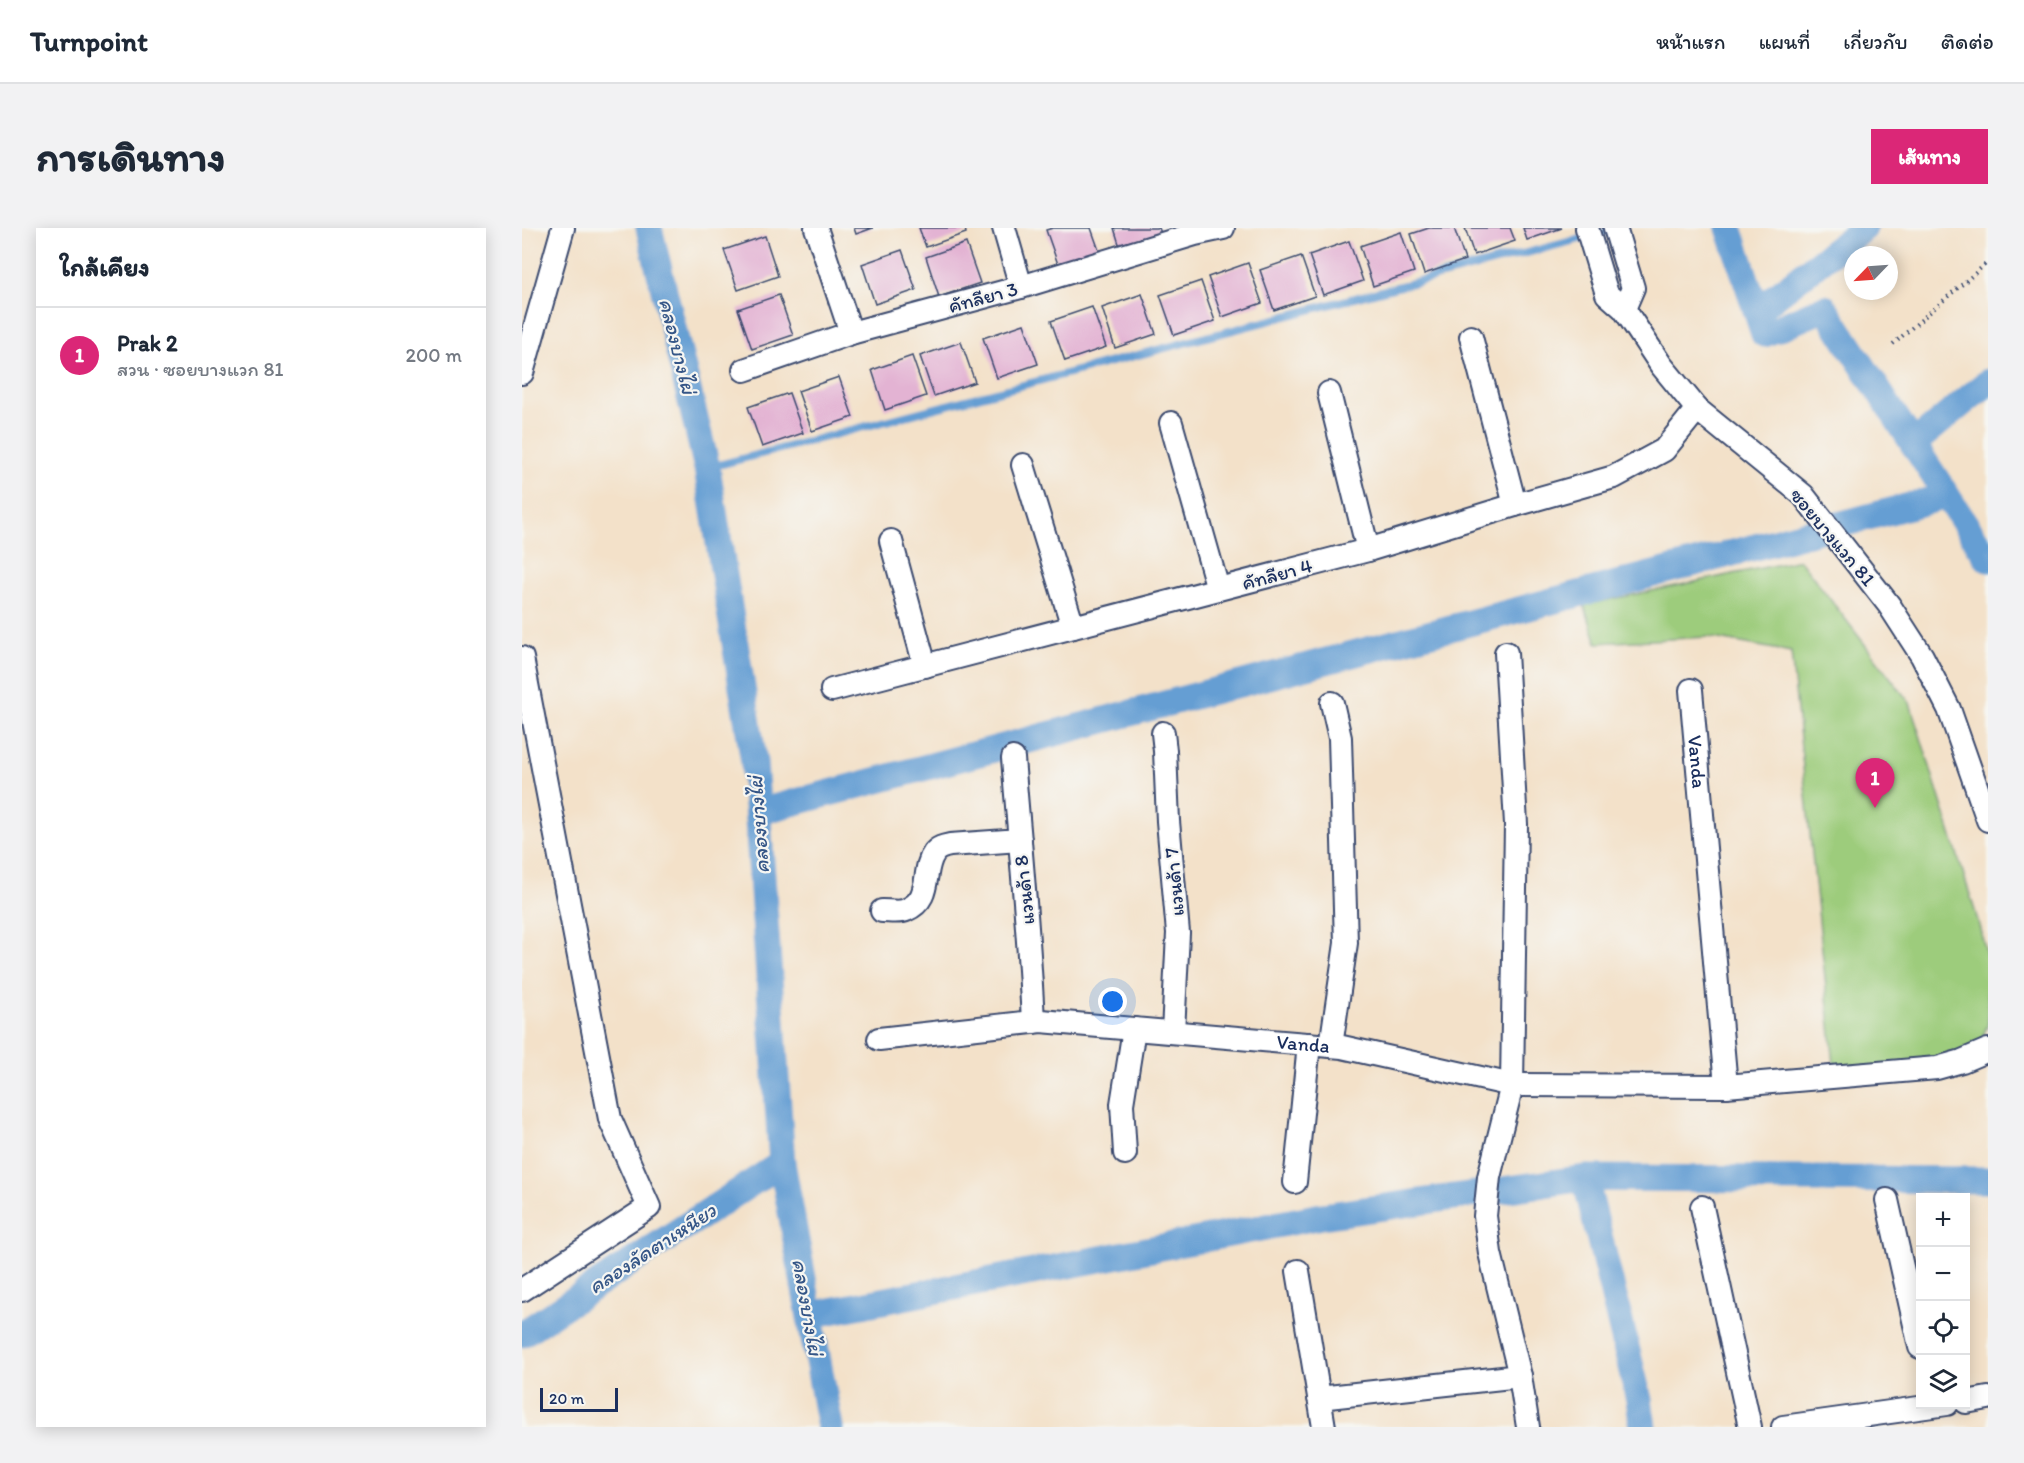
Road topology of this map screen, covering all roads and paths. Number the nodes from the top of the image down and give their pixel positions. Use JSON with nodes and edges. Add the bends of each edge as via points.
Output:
{"nodes":[{"id":1,"x":563,"y":228,"type":"edge"},
{"id":2,"x":816,"y":228,"type":"edge"},
{"id":3,"x":1004,"y":228,"type":"edge"},
{"id":4,"x":1223,"y":228,"type":"edge"},
{"id":5,"x":1587,"y":228,"type":"edge"},
{"id":6,"x":1615,"y":228,"type":"edge"},
{"id":7,"x":1194,"y":231,"type":"edge"},
{"id":8,"x":1988,"y":262,"type":"edge"},
{"id":9,"x":1021,"y":287,"type":"junction"},
{"id":10,"x":1615,"y":302,"type":"junction"},
{"id":11,"x":851,"y":333,"type":"junction"},
{"id":12,"x":1471,"y":337,"type":"dead end"},
{"id":13,"x":1893,"y":344,"type":"dead end"},
{"id":14,"x":744,"y":370,"type":"dead end"},
{"id":15,"x":522,"y":373,"type":"edge"},
{"id":16,"x":1329,"y":393,"type":"dead end"},
{"id":17,"x":1697,"y":409,"type":"junction"},
{"id":18,"x":1171,"y":423,"type":"dead end"},
{"id":19,"x":1023,"y":465,"type":"dead end"},
{"id":20,"x":1515,"y":505,"type":"junction"},
{"id":21,"x":891,"y":541,"type":"dead end"},
{"id":22,"x":1368,"y":550,"type":"junction"},
{"id":23,"x":1218,"y":589,"type":"junction"},
{"id":24,"x":1073,"y":627,"type":"junction"},
{"id":25,"x":1506,"y":653,"type":"dead end"},
{"id":26,"x":522,"y":658,"type":"edge"},
{"id":27,"x":925,"y":666,"type":"junction"},
{"id":28,"x":832,"y":690,"type":"dead end"},
{"id":29,"x":1691,"y":690,"type":"dead end"},
{"id":30,"x":1332,"y":703,"type":"dead end"},
{"id":31,"x":1162,"y":733,"type":"dead end"},
{"id":32,"x":1013,"y":758,"type":"dead end"},
{"id":33,"x":1988,"y":820,"type":"edge"},
{"id":34,"x":1020,"y":840,"type":"junction"},
{"id":35,"x":882,"y":911,"type":"dead end"},
{"id":36,"x":1033,"y":1022,"type":"junction"},
{"id":37,"x":1134,"y":1029,"type":"junction"},
{"id":38,"x":1173,"y":1032,"type":"junction"},
{"id":39,"x":879,"y":1039,"type":"dead end"},
{"id":40,"x":1320,"y":1045,"type":"junction"},
{"id":41,"x":1988,"y":1050,"type":"edge"},
{"id":42,"x":1512,"y":1085,"type":"junction"},
{"id":43,"x":1726,"y":1086,"type":"junction"},
{"id":44,"x":1125,"y":1153,"type":"dead end"},
{"id":45,"x":1295,"y":1182,"type":"dead end"},
{"id":46,"x":1887,"y":1200,"type":"dead end"},
{"id":47,"x":1702,"y":1207,"type":"dead end"},
{"id":48,"x":1298,"y":1271,"type":"dead end"},
{"id":49,"x":522,"y":1290,"type":"edge"},
{"id":50,"x":1916,"y":1329,"type":"edge"},
{"id":51,"x":1520,"y":1376,"type":"junction"},
{"id":52,"x":1319,"y":1398,"type":"junction"},
{"id":53,"x":1988,"y":1398,"type":"edge"},
{"id":54,"x":1970,"y":1400,"type":"edge"},
{"id":55,"x":1938,"y":1411,"type":"edge"},
{"id":56,"x":1324,"y":1427,"type":"edge"},
{"id":57,"x":1528,"y":1427,"type":"edge"},
{"id":58,"x":1750,"y":1427,"type":"edge"},
{"id":59,"x":1782,"y":1427,"type":"edge"}],
"edges":[{"from":1,"to":15,"type":"street"},
{"from":2,"to":11,"type":"street"},
{"from":3,"to":9,"type":"street"},
{"from":4,"to":7,"type":"street","name":"คัทลียา 3"},
{"from":5,"to":10,"type":"street","name":"ซอยบางแวก 81"},
{"from":6,"to":10,"type":"street","via":[[1634,288]]},
{"from":7,"to":9,"type":"street","name":"คัทลียา 3"},
{"from":8,"to":13,"type":"path"},
{"from":9,"to":11,"type":"street","name":"คัทลียา 3"},
{"from":10,"to":17,"type":"street","name":"ซอยบางแวก 81"},
{"from":11,"to":14,"type":"street","name":"คัทลียา 3"},
{"from":12,"to":20,"type":"street"},
{"from":16,"to":22,"type":"street"},
{"from":17,"to":20,"type":"street","name":"คัทลียา 4","via":[[1664,450],[1614,477]]},
{"from":17,"to":33,"type":"street","name":"ซอยบางแวก 81","via":[[1803,495],[1889,605],[1949,709]]},
{"from":18,"to":23,"type":"street"},
{"from":19,"to":24,"type":"street"},
{"from":20,"to":22,"type":"street","name":"คัทลียา 4"},
{"from":21,"to":27,"type":"street"},
{"from":22,"to":23,"type":"street","name":"คัทลียา 4"},
{"from":23,"to":24,"type":"street","name":"คัทลียา 4"},
{"from":24,"to":27,"type":"street","name":"คัทลียา 4"},
{"from":25,"to":42,"type":"street","via":[[1516,824]]},
{"from":26,"to":49,"type":"street","via":[[610,1119],[649,1207]]},
{"from":27,"to":28,"type":"street","name":"คัทลียา 4"},
{"from":29,"to":43,"type":"street","name":"Vanda"},
{"from":30,"to":40,"type":"street","via":[[1340,738],[1346,943]]},
{"from":31,"to":38,"type":"street","name":"แวนด้า 7","via":[[1178,933]]},
{"from":32,"to":34,"type":"street","name":"แวนด้า 8"},
{"from":34,"to":35,"type":"street","via":[[940,848],[931,859],[920,899],[905,911]]},
{"from":34,"to":36,"type":"street","name":"แวนด้า 8"},
{"from":36,"to":37,"type":"street","name":"Vanda"},
{"from":36,"to":39,"type":"street","name":"Vanda"},
{"from":37,"to":38,"type":"street","name":"Vanda"},
{"from":37,"to":44,"type":"street","via":[[1122,1104]]},
{"from":38,"to":40,"type":"street","name":"Vanda"},
{"from":40,"to":42,"type":"street","name":"Vanda"},
{"from":40,"to":45,"type":"street"},
{"from":41,"to":43,"type":"street","name":"Vanda","via":[[1937,1068]]},
{"from":42,"to":43,"type":"street","name":"Vanda"},
{"from":42,"to":51,"type":"street","via":[[1489,1177],[1485,1216],[1490,1253]]},
{"from":46,"to":50,"type":"street"},
{"from":47,"to":58,"type":"street"},
{"from":48,"to":52,"type":"street"},
{"from":51,"to":52,"type":"street"},
{"from":51,"to":57,"type":"street"},
{"from":52,"to":56,"type":"street"},
{"from":53,"to":54,"type":"street"},
{"from":55,"to":59,"type":"street"}]}
